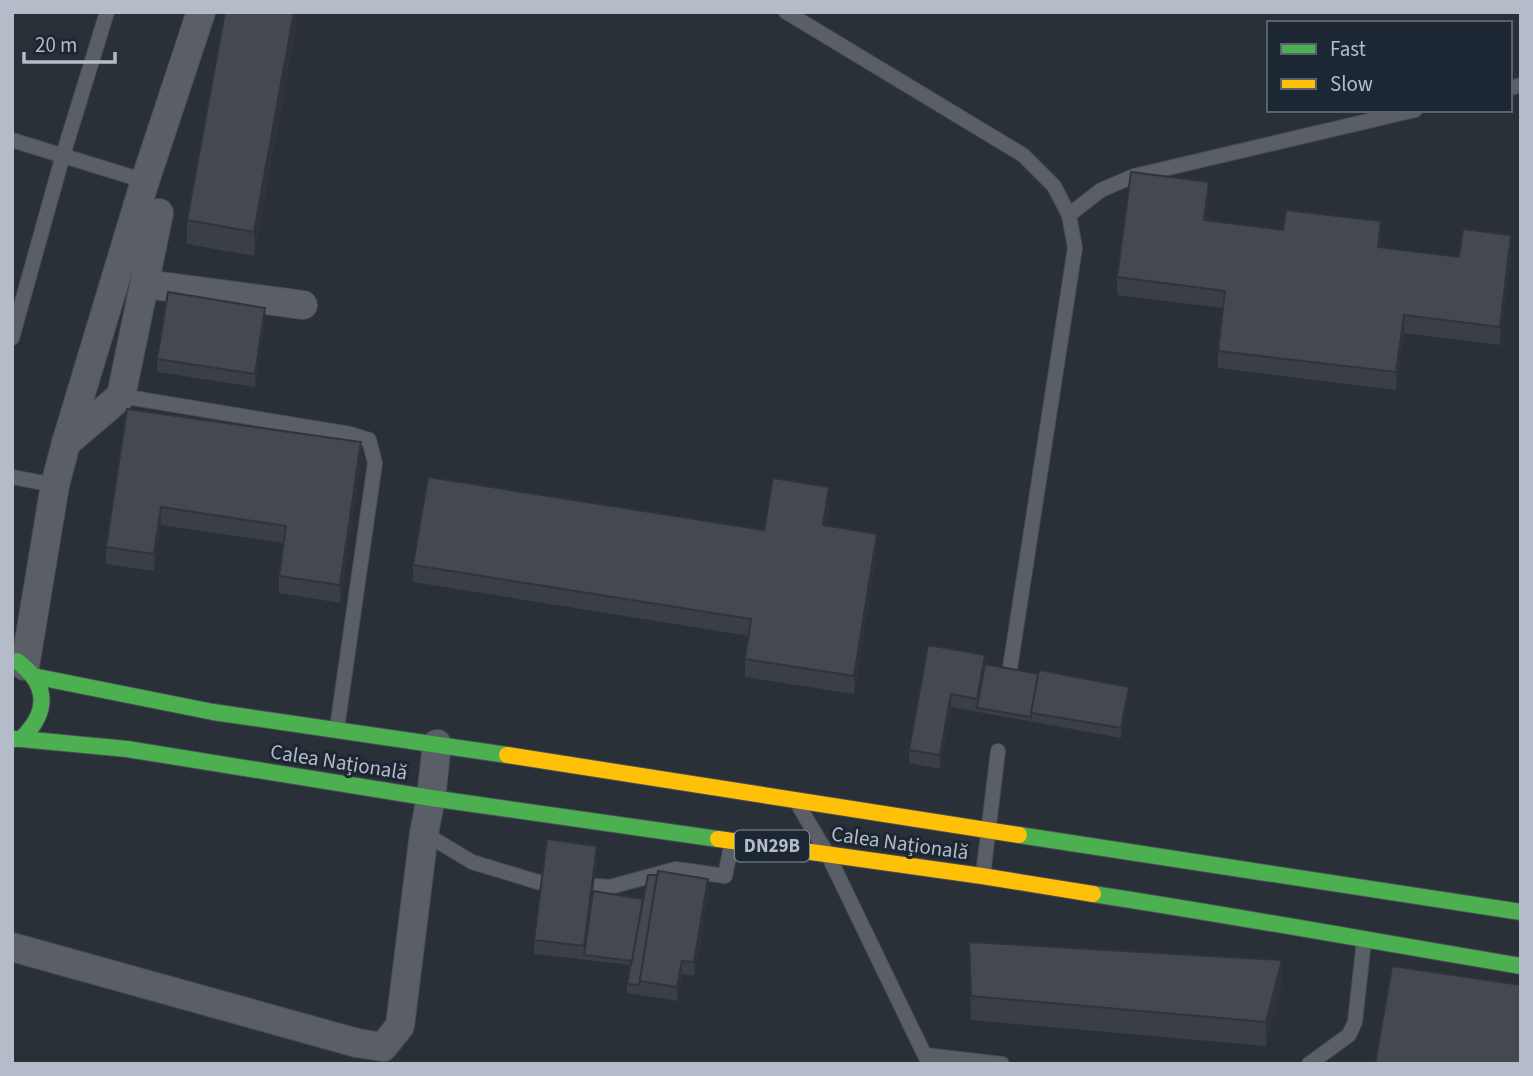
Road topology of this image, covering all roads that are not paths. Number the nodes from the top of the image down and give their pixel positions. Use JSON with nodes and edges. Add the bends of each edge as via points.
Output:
{"nodes":[{"id":1,"x":107,"y":12,"type":"edge"},
{"id":2,"x":201,"y":12,"type":"edge"},
{"id":3,"x":786,"y":12,"type":"edge"},
{"id":4,"x":1406,"y":112,"type":"edge"},
{"id":5,"x":12,"y":139,"type":"edge"},
{"id":6,"x":63,"y":155,"type":"junction"},
{"id":7,"x":145,"y":181,"type":"junction"},
{"id":8,"x":159,"y":213,"type":"dead end"},
{"id":9,"x":1069,"y":215,"type":"junction"},
{"id":10,"x":145,"y":284,"type":"junction"},
{"id":11,"x":303,"y":305,"type":"dead end"},
{"id":12,"x":12,"y":338,"type":"edge"},
{"id":13,"x":121,"y":396,"type":"junction"},
{"id":14,"x":66,"y":443,"type":"junction"},
{"id":15,"x":12,"y":477,"type":"edge"},
{"id":16,"x":55,"y":485,"type":"junction"},
{"id":17,"x":23,"y":667,"type":"edge"},
{"id":18,"x":1005,"y":695,"type":"edge"},
{"id":19,"x":337,"y":730,"type":"junction"},
{"id":20,"x":17,"y":739,"type":"edge"},
{"id":21,"x":437,"y":744,"type":"junction"},
{"id":22,"x":998,"y":751,"type":"dead end"},
{"id":23,"x":431,"y":798,"type":"junction"},
{"id":24,"x":796,"y":801,"type":"junction"},
{"id":25,"x":988,"y":831,"type":"junction"},
{"id":26,"x":424,"y":833,"type":"junction"},
{"id":27,"x":732,"y":840,"type":"junction"},
{"id":28,"x":828,"y":855,"type":"junction"},
{"id":29,"x":982,"y":876,"type":"junction"},
{"id":30,"x":1521,"y":912,"type":"edge"},
{"id":31,"x":1364,"y":940,"type":"junction"},
{"id":32,"x":12,"y":947,"type":"edge"},
{"id":33,"x":1521,"y":966,"type":"edge"},
{"id":34,"x":927,"y":1060,"type":"edge"},
{"id":35,"x":1002,"y":1064,"type":"edge"},
{"id":36,"x":1309,"y":1064,"type":"edge"}],
"edges":[{"from":1,"to":6,"type":"lane"},
{"from":2,"to":7,"type":"street"},
{"from":3,"to":9,"type":"lane","via":[[1023,155],[1054,186]]},
{"from":4,"to":9,"type":"lane","via":[[1134,176],[1101,190]]},
{"from":5,"to":6,"type":"lane"},
{"from":6,"to":7,"type":"lane"},
{"from":6,"to":12,"type":"lane"},
{"from":7,"to":14,"type":"street"},
{"from":8,"to":10,"type":"street"},
{"from":9,"to":18,"type":"lane","via":[[1075,248]]},
{"from":10,"to":11,"type":"street"},
{"from":10,"to":13,"type":"street"},
{"from":13,"to":14,"type":"street"},
{"from":13,"to":19,"type":"lane","via":[[369,440],[375,463]]},
{"from":14,"to":16,"type":"street"},
{"from":15,"to":16,"type":"lane"},
{"from":16,"to":17,"type":"street"},
{"from":17,"to":19,"type":"main road","name":"Calea Națională","number":"DN29B","via":[[214,712]]},
{"from":17,"to":20,"type":"main road","number":"DN29B","via":[[39,687],[42,702],[40,715]]},
{"from":19,"to":21,"type":"main road","name":"Calea Națională","number":"DN29B"},
{"from":20,"to":23,"type":"main road","name":"Calea Națională","number":"DN29B","via":[[127,749]]},
{"from":21,"to":23,"type":"street"},
{"from":21,"to":24,"type":"main road","name":"Calea Națională","number":"DN29B"},
{"from":22,"to":25,"type":"lane"},
{"from":23,"to":26,"type":"street"},
{"from":23,"to":27,"type":"main road","name":"Calea Națională","number":"DN29B"},
{"from":24,"to":25,"type":"main road","name":"Calea Națională","number":"DN29B"},
{"from":24,"to":28,"type":"lane"},
{"from":25,"to":29,"type":"lane"},
{"from":25,"to":30,"type":"main road","name":"Calea Națională","number":"DN29B"},
{"from":26,"to":27,"type":"lane","via":[[472,862],[538,882],[610,887],[676,869],[725,876]]},
{"from":26,"to":32,"type":"street","via":[[400,1026],[383,1047]]},
{"from":27,"to":28,"type":"main road","name":"Calea Națională","number":"DN29B"},
{"from":28,"to":29,"type":"main road","name":"Calea Națională","number":"DN29B"},
{"from":28,"to":34,"type":"lane"},
{"from":29,"to":31,"type":"main road","name":"Calea Națională","number":"DN29B"},
{"from":31,"to":33,"type":"main road","name":"Calea Națională","number":"DN29B"},
{"from":31,"to":36,"type":"lane","via":[[1355,1022],[1349,1035]]},
{"from":34,"to":35,"type":"lane"}]}
